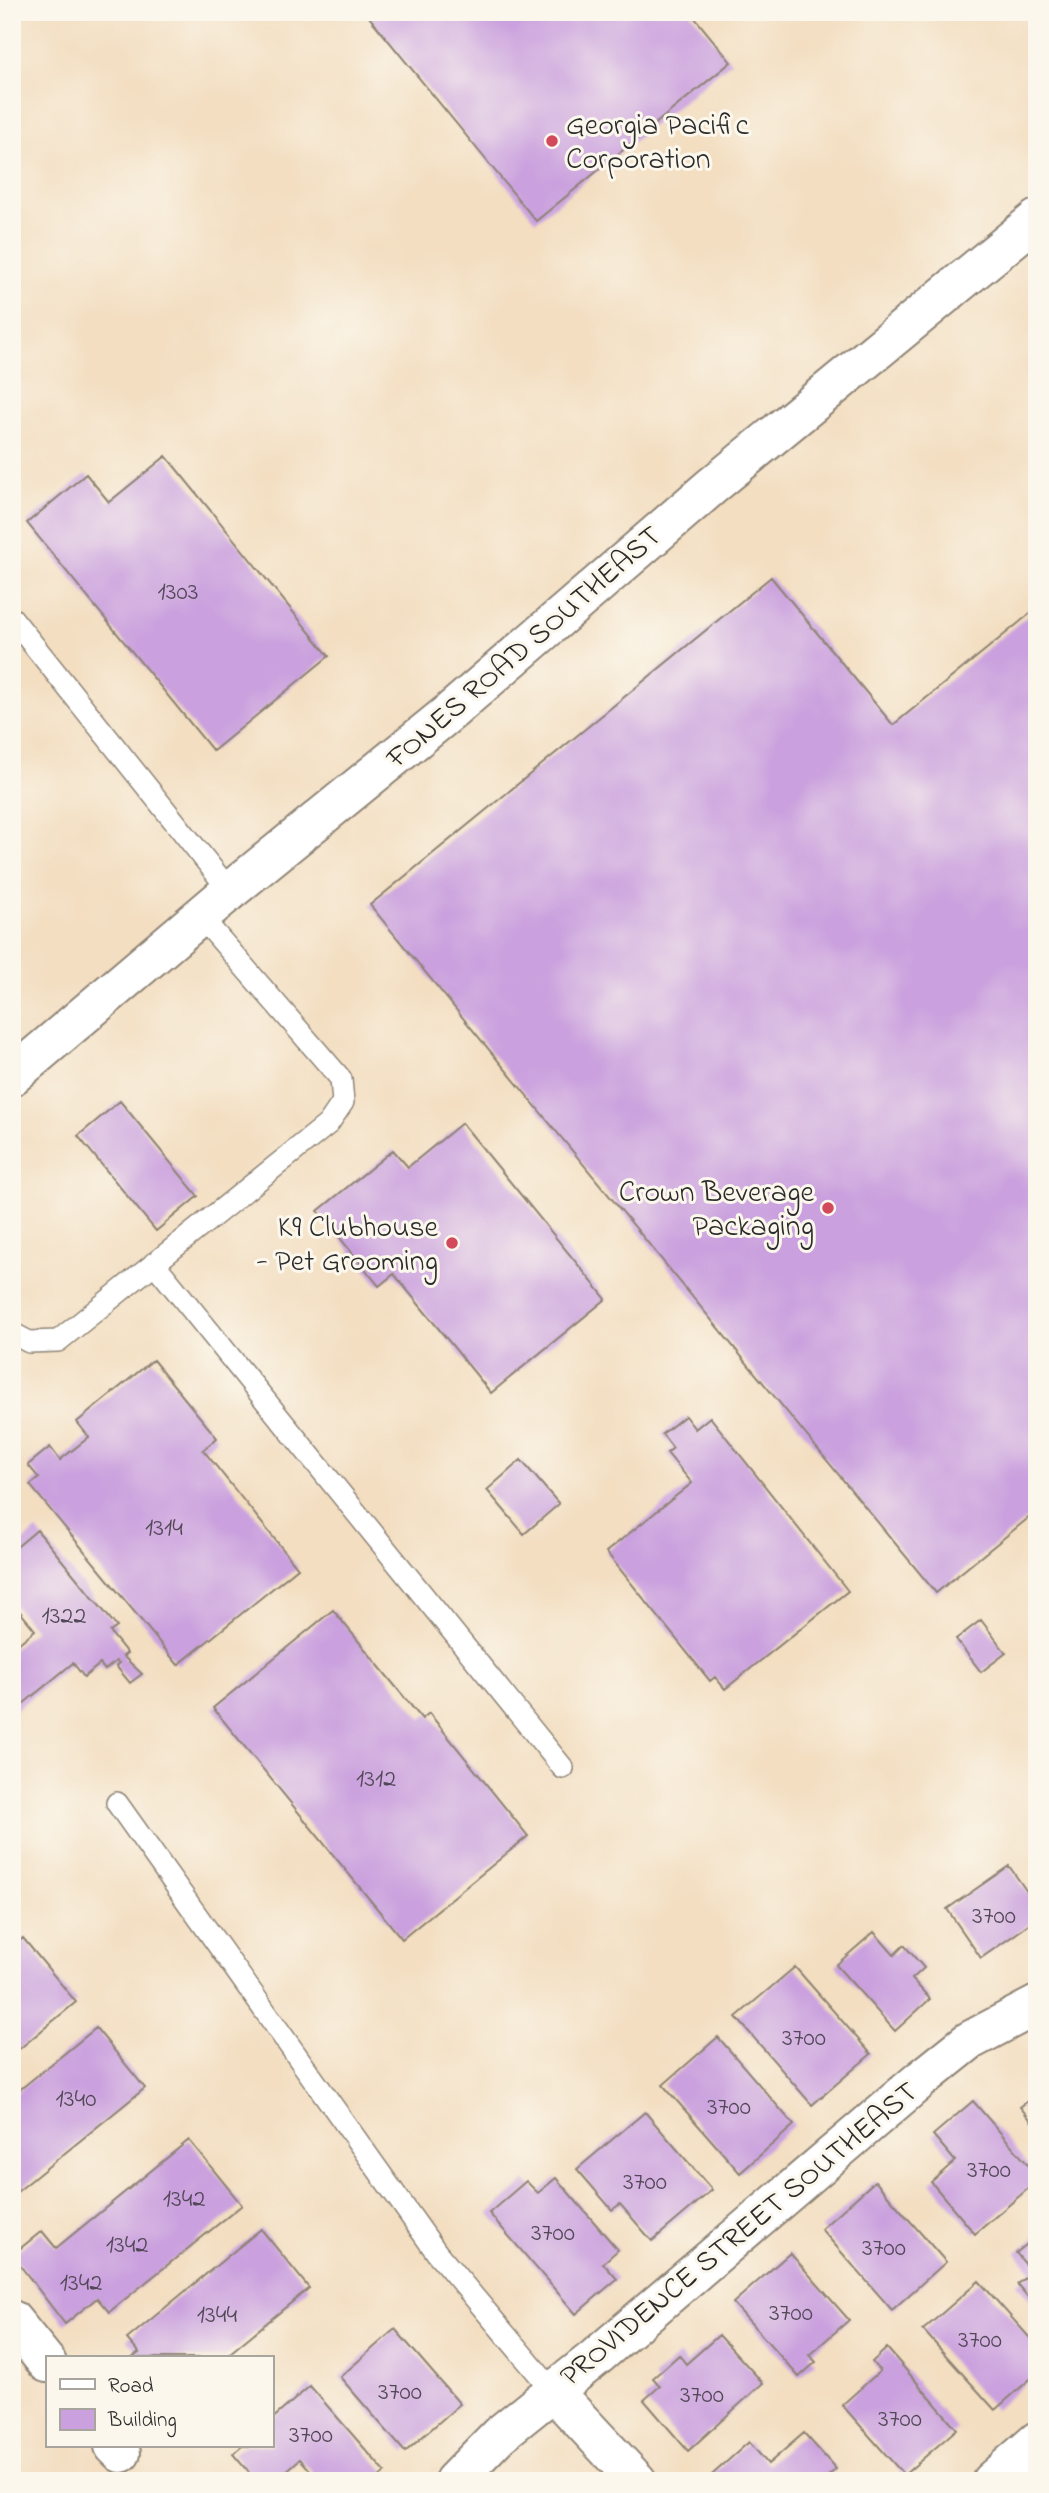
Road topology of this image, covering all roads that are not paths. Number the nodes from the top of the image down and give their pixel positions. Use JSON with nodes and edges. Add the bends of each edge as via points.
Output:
{"nodes":[{"id":1,"x":1037,"y":219,"type":"edge"},
{"id":2,"x":12,"y":618,"type":"edge"},
{"id":3,"x":230,"y":891,"type":"junction"},
{"id":4,"x":201,"y":917,"type":"junction"},
{"id":5,"x":12,"y":1076,"type":"edge"},
{"id":6,"x":154,"y":1263,"type":"junction"},
{"id":7,"x":12,"y":1333,"type":"edge"},
{"id":8,"x":563,"y":1768,"type":"dead end"},
{"id":9,"x":117,"y":1803,"type":"dead end"},
{"id":10,"x":1037,"y":2005,"type":"edge"},
{"id":11,"x":12,"y":2320,"type":"edge"},
{"id":12,"x":46,"y":2362,"type":"edge"},
{"id":13,"x":552,"y":2390,"type":"junction"},
{"id":14,"x":1037,"y":2441,"type":"edge"},
{"id":15,"x":454,"y":2481,"type":"edge"},
{"id":16,"x":637,"y":2481,"type":"edge"},
{"id":17,"x":992,"y":2481,"type":"edge"}],
"edges":[{"from":1,"to":3,"type":"street","name":"FONES ROAD SOUTHEAST"},
{"from":2,"to":3,"type":"lane"},
{"from":3,"to":4,"type":"street","name":"FONES ROAD SOUTHEAST"},
{"from":4,"to":5,"type":"street","name":"FONES ROAD SOUTHEAST"},
{"from":4,"to":6,"type":"lane","via":[[341,1079],[343,1101],[328,1124]]},
{"from":6,"to":7,"type":"lane","via":[[58,1341],[29,1342]]},
{"from":6,"to":8,"type":"lane"},
{"from":9,"to":13,"type":"lane","via":[[437,2253]]},
{"from":10,"to":13,"type":"street","name":"PROVIDENCE STREET SOUTHEAST","via":[[968,2041]]},
{"from":11,"to":12,"type":"street"},
{"from":13,"to":15,"type":"street","name":"PROVIDENCE STREET SOUTHEAST"},
{"from":13,"to":16,"type":"street"},
{"from":14,"to":17,"type":"street"}]}
